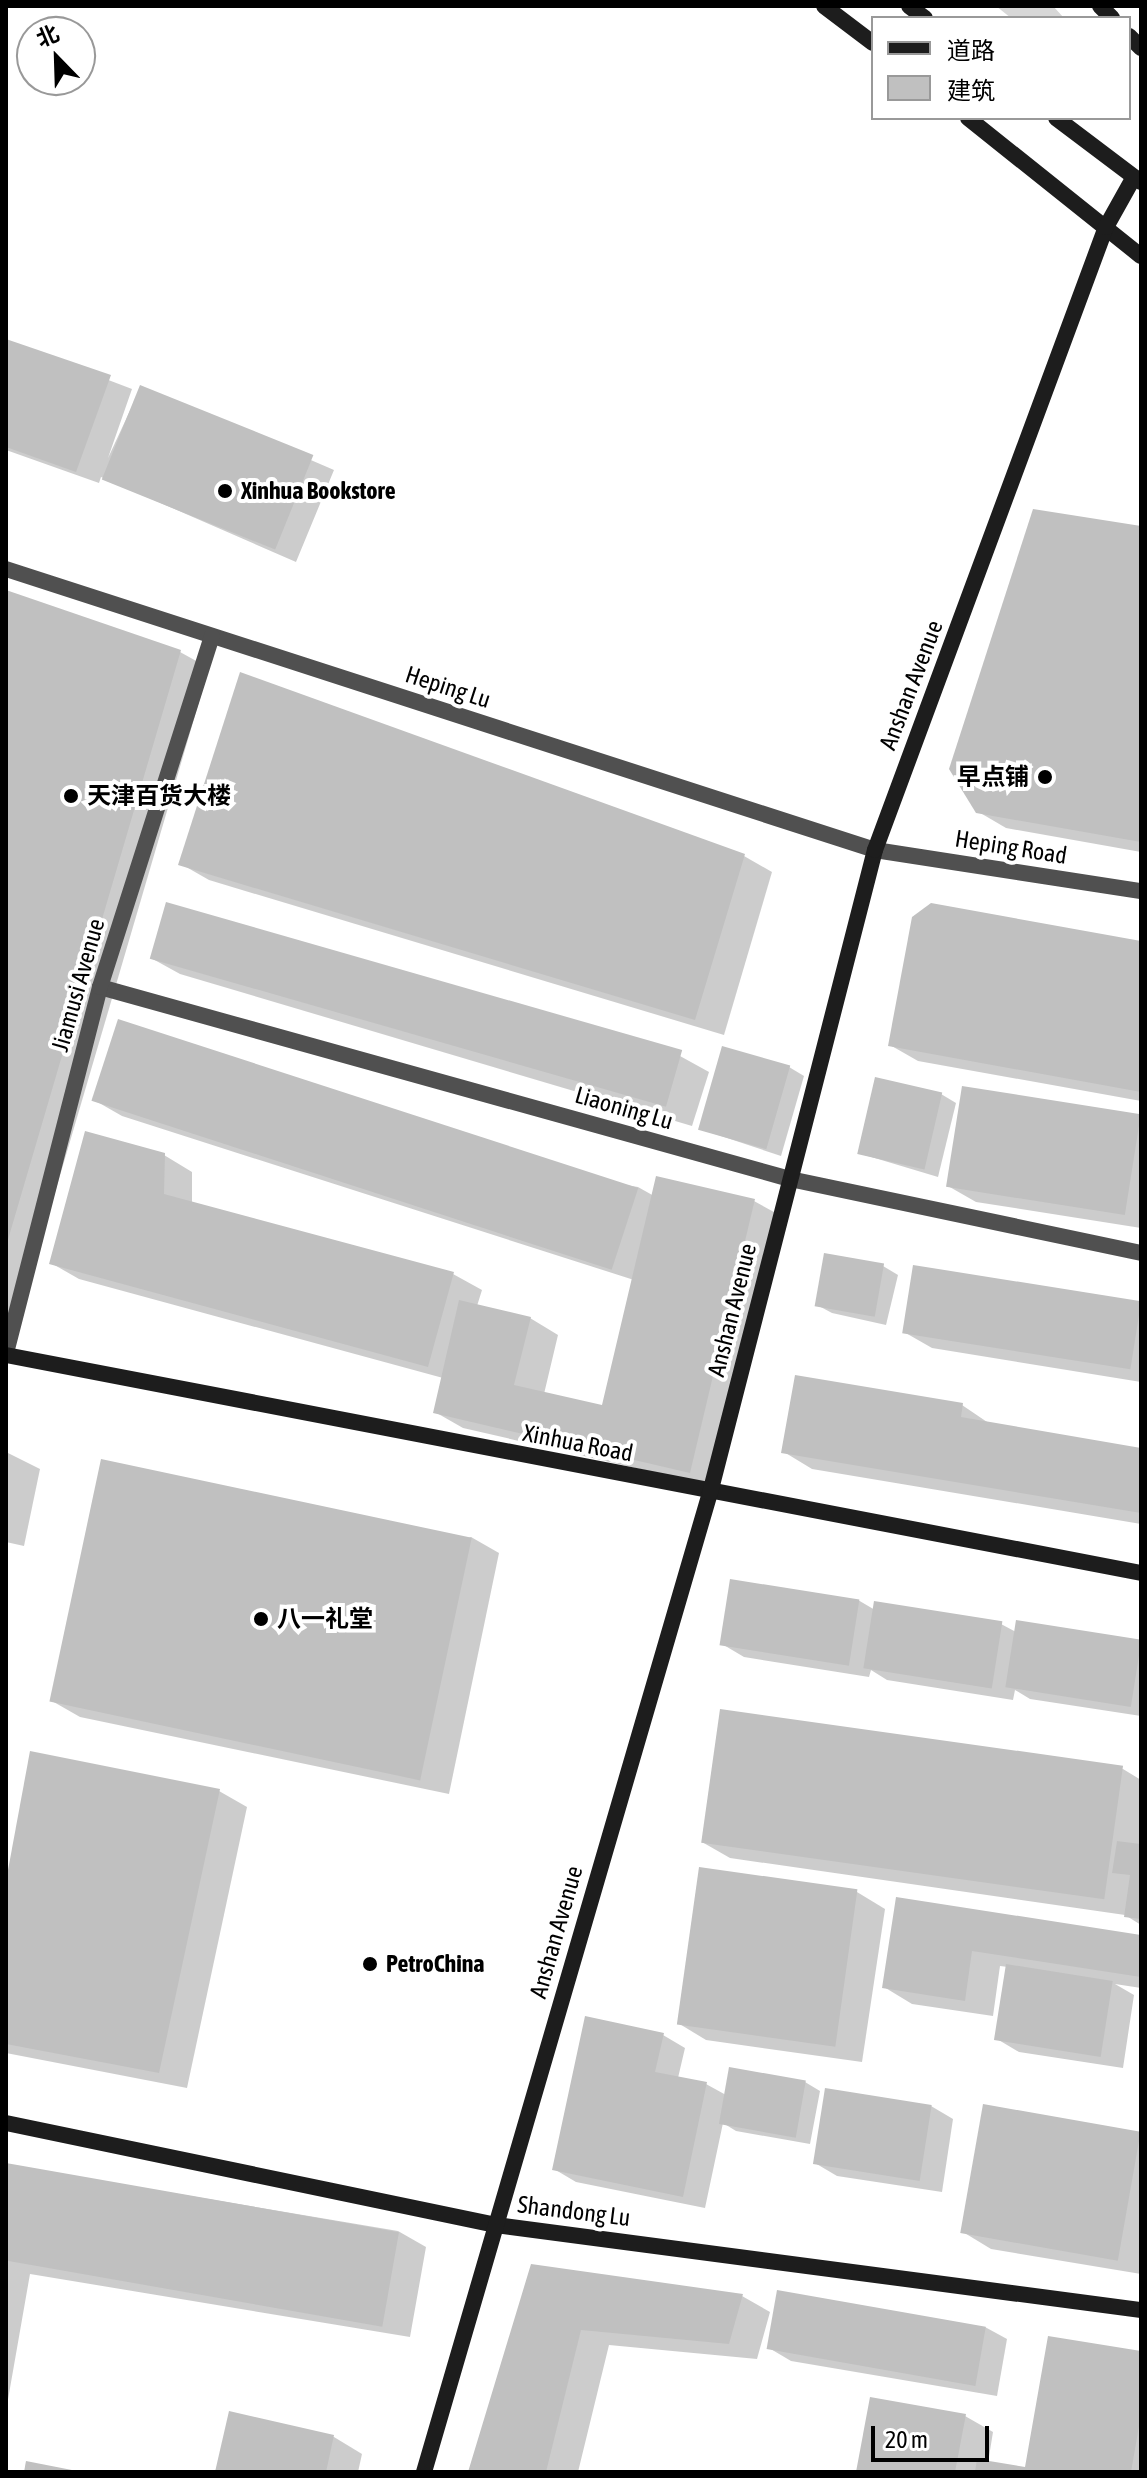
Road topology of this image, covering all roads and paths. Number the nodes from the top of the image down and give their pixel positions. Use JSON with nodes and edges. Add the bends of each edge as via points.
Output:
{"nodes":[{"id":1,"x":824,"y":6,"type":"edge"},
{"id":2,"x":871,"y":41,"type":"edge"},
{"id":3,"x":971,"y":120,"type":"edge"},
{"id":4,"x":1059,"y":120,"type":"edge"},
{"id":5,"x":1138,"y":180,"type":"edge"},
{"id":6,"x":1106,"y":227,"type":"junction"},
{"id":7,"x":1141,"y":256,"type":"edge"},
{"id":8,"x":6,"y":569,"type":"edge"},
{"id":9,"x":212,"y":636,"type":"junction"},
{"id":10,"x":875,"y":850,"type":"junction"},
{"id":11,"x":1141,"y":891,"type":"edge"},
{"id":12,"x":100,"y":987,"type":"junction"},
{"id":13,"x":790,"y":1179,"type":"junction"},
{"id":14,"x":1141,"y":1253,"type":"edge"},
{"id":15,"x":6,"y":1354,"type":"edge"},
{"id":16,"x":710,"y":1493,"type":"junction"},
{"id":17,"x":1141,"y":1573,"type":"edge"},
{"id":18,"x":6,"y":2123,"type":"edge"},
{"id":19,"x":496,"y":2225,"type":"junction"},
{"id":20,"x":1141,"y":2310,"type":"edge"},
{"id":21,"x":424,"y":2472,"type":"edge"}],
"edges":[{"from":1,"to":2,"type":"main road"},
{"from":3,"to":6,"type":"main road"},
{"from":4,"to":5,"type":"main road"},
{"from":5,"to":6,"type":"main road","name":"Anshan Avenue"},
{"from":6,"to":7,"type":"main road"},
{"from":6,"to":10,"type":"main road","name":"Anshan Avenue"},
{"from":8,"to":9,"type":"street","name":"Heping Lu"},
{"from":9,"to":10,"type":"street","name":"Heping Lu"},
{"from":9,"to":12,"type":"street","name":"Jiamusi Avenue"},
{"from":10,"to":11,"type":"street","name":"Heping Road"},
{"from":10,"to":13,"type":"main road","name":"Anshan Avenue"},
{"from":12,"to":13,"type":"street","name":"Liaoning Lu"},
{"from":12,"to":15,"type":"street","name":"Jiamusi Avenue"},
{"from":13,"to":14,"type":"street","name":"Liaoning Lu"},
{"from":13,"to":16,"type":"main road","name":"Anshan Avenue"},
{"from":15,"to":16,"type":"main road","name":"Xinhua Road"},
{"from":16,"to":17,"type":"main road","name":"Xinhua Road"},
{"from":16,"to":19,"type":"main road","name":"Anshan Avenue"},
{"from":18,"to":19,"type":"main road","name":"Shandong Lu"},
{"from":19,"to":20,"type":"main road","name":"Shandong Lu"},
{"from":19,"to":21,"type":"main road","name":"Anshan Avenue"}]}
